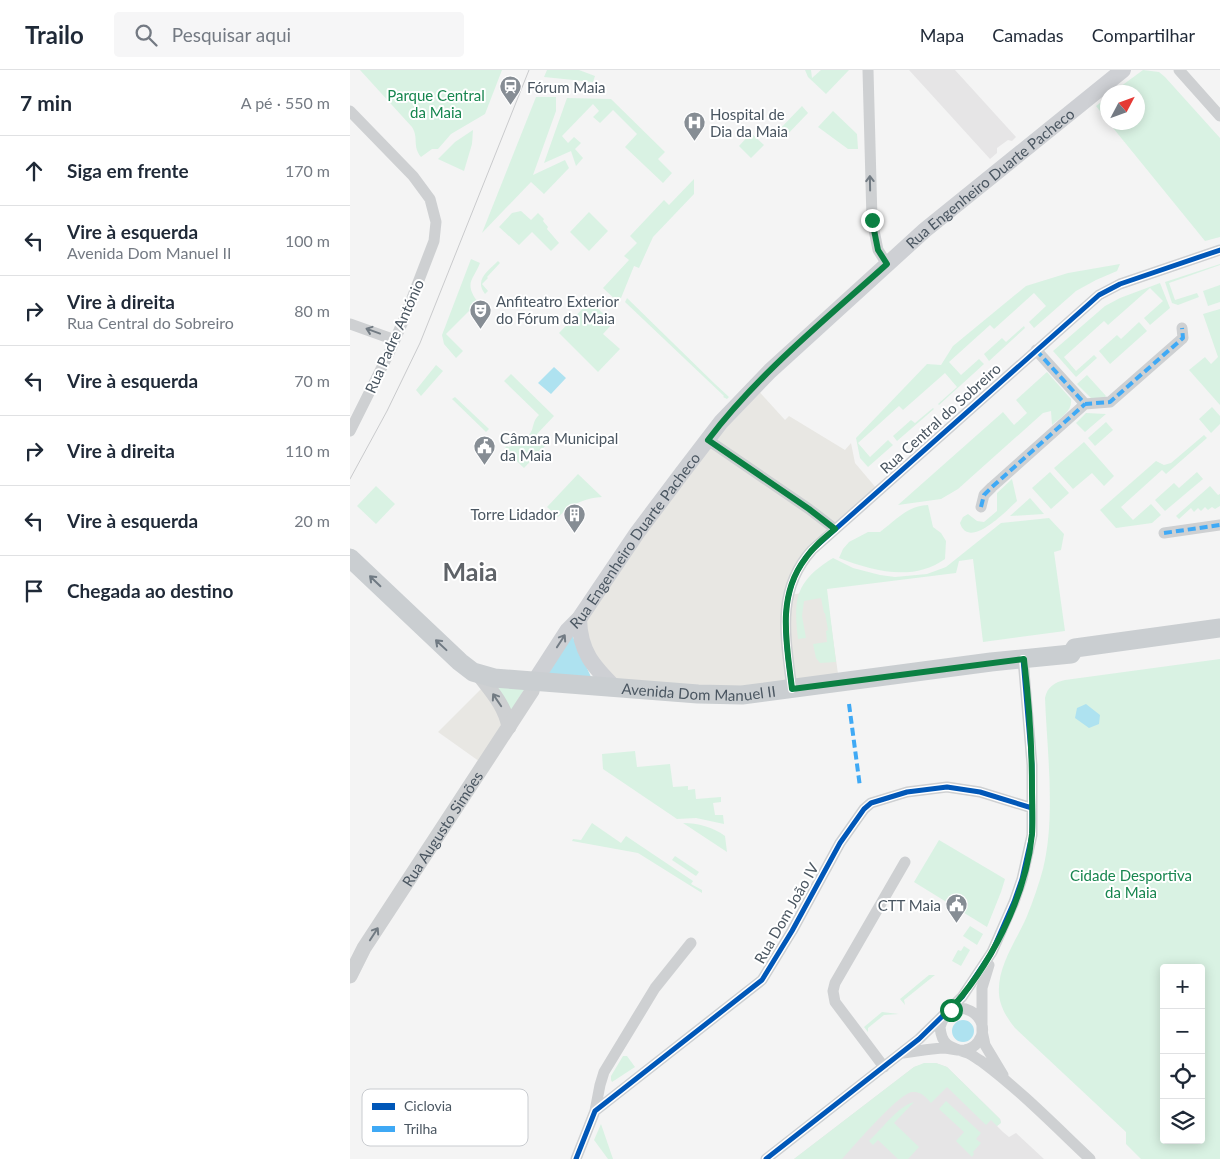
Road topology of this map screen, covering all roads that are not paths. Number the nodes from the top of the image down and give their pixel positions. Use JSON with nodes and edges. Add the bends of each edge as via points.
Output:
{"nodes":[{"id":1,"x":868,"y":70,"type":"edge"},
{"id":2,"x":1124,"y":70,"type":"edge"},
{"id":3,"x":1179,"y":70,"type":"edge"},
{"id":4,"x":350,"y":111,"type":"edge"},
{"id":5,"x":1220,"y":116,"type":"edge"},
{"id":6,"x":1220,"y":250,"type":"edge"},
{"id":7,"x":887,"y":264,"type":"junction"},
{"id":8,"x":350,"y":324,"type":"edge"},
{"id":9,"x":1182,"y":328,"type":"dead end"},
{"id":10,"x":395,"y":340,"type":"junction"},
{"id":11,"x":1036,"y":350,"type":"junction"},
{"id":12,"x":1085,"y":404,"type":"junction"},
{"id":13,"x":350,"y":431,"type":"edge"},
{"id":14,"x":708,"y":440,"type":"junction"},
{"id":15,"x":981,"y":507,"type":"dead end"},
{"id":16,"x":1220,"y":525,"type":"edge"},
{"id":17,"x":835,"y":529,"type":"junction"},
{"id":18,"x":1164,"y":533,"type":"dead end"},
{"id":19,"x":350,"y":558,"type":"edge"},
{"id":20,"x":579,"y":619,"type":"junction"},
{"id":21,"x":1220,"y":628,"type":"edge"},
{"id":22,"x":1220,"y":641,"type":"edge"},
{"id":23,"x":1071,"y":654,"type":"junction"},
{"id":24,"x":1024,"y":659,"type":"junction"},
{"id":25,"x":479,"y":675,"type":"junction"},
{"id":26,"x":534,"y":682,"type":"junction"},
{"id":27,"x":615,"y":688,"type":"junction"},
{"id":28,"x":792,"y":689,"type":"junction"},
{"id":29,"x":509,"y":727,"type":"junction"},
{"id":30,"x":1032,"y":808,"type":"junction"},
{"id":31,"x":906,"y":862,"type":"dead end"},
{"id":32,"x":691,"y":943,"type":"dead end"},
{"id":33,"x":992,"y":952,"type":"junction"},
{"id":34,"x":350,"y":976,"type":"edge"},
{"id":35,"x":946,"y":1014,"type":"junction"},
{"id":36,"x":982,"y":1031,"type":"junction"},
{"id":37,"x":955,"y":1050,"type":"junction"},
{"id":38,"x":902,"y":1053,"type":"junction"},
{"id":39,"x":884,"y":1067,"type":"junction"},
{"id":40,"x":1005,"y":1079,"type":"junction"},
{"id":41,"x":595,"y":1112,"type":"junction"},
{"id":42,"x":576,"y":1159,"type":"edge"},
{"id":43,"x":766,"y":1159,"type":"edge"},
{"id":44,"x":1090,"y":1159,"type":"edge"}],
"edges":[{"from":7,"to":1,"type":"street","one_way":true,"via":[[878,250],[872,220]]},
{"from":2,"to":7,"type":"main road","name":"Rua Engenheiro Duarte Pacheco"},
{"from":3,"to":5,"type":"street"},
{"from":4,"to":10,"type":"street","name":"Rua Padre António","via":[[413,176],[434,210],[434,241]]},
{"from":6,"to":11,"type":"street","name":"Rua Central do Sobreiro","via":[[1105,291]]},
{"from":7,"to":14,"type":"main road","name":"Rua Engenheiro Duarte Pacheco","via":[[770,371]]},
{"from":10,"to":8,"type":"street","one_way":true},
{"from":9,"to":12,"type":"street","via":[[1183,338],[1110,402]]},
{"from":10,"to":13,"type":"street","name":"Rua Padre António"},
{"from":11,"to":12,"type":"street"},
{"from":11,"to":17,"type":"street","name":"Rua Central do Sobreiro"},
{"from":12,"to":15,"type":"street","via":[[992,487],[984,495]]},
{"from":14,"to":17,"type":"street"},
{"from":14,"to":20,"type":"main road","name":"Rua Engenheiro Duarte Pacheco","via":[[637,533]]},
{"from":16,"to":18,"type":"street"},
{"from":17,"to":28,"type":"street","name":"Rua Central do Sobreiro","via":[[806,557],[789,592],[786,630]]},
{"from":25,"to":19,"type":"main road","one_way":true,"via":[[466,668]]},
{"from":26,"to":20,"type":"main road","name":"Rua Engenheiro Duarte Pacheco","one_way":true,"via":[[567,631]]},
{"from":20,"to":27,"type":"main road","via":[[580,636],[586,652]]},
{"from":21,"to":23,"type":"main road","name":"Avenida Dom Manuel II","via":[[1075,648]]},
{"from":22,"to":23,"type":"main road","name":"Avenida Dom Manuel II","via":[[1077,660]]},
{"from":23,"to":24,"type":"main road","name":"Avenida Dom Manuel II"},
{"from":24,"to":28,"type":"main road","name":"Avenida Dom Manuel II"},
{"from":24,"to":30,"type":"street"},
{"from":25,"to":26,"type":"main road","name":"Avenida Dom Manuel II"},
{"from":29,"to":25,"type":"street","one_way":true,"via":[[499,701]]},
{"from":26,"to":27,"type":"main road","name":"Avenida Dom Manuel II"},
{"from":26,"to":29,"type":"street","name":"Rua Augusto Simões","via":[[532,692]]},
{"from":27,"to":28,"type":"main road","name":"Avenida Dom Manuel II","via":[[719,696]]},
{"from":34,"to":29,"type":"street","name":"Rua Augusto Simões","one_way":true,"via":[[364,948]]},
{"from":30,"to":33,"type":"street","via":[[1032,835],[1022,879]]},
{"from":30,"to":41,"type":"street","name":"Rua Dom João IV","via":[[980,792],[947,788],[907,792],[871,803],[840,843],[762,980]]},
{"from":31,"to":39,"type":"street","via":[[833,991],[835,1002]]},
{"from":32,"to":41,"type":"street","via":[[655,988],[604,1072]]},
{"from":33,"to":35,"type":"street","via":[[962,997]]},
{"from":33,"to":36,"type":"street","via":[[982,988]]},
{"from":35,"to":36,"type":"street","via":[[957,1008],[970,1010],[979,1019]]},
{"from":35,"to":37,"type":"street","via":[[940,1027],[941,1035]]},
{"from":35,"to":38,"type":"street"},
{"from":36,"to":37,"type":"street","via":[[973,1046]]},
{"from":36,"to":40,"type":"street","via":[[985,1045]]},
{"from":37,"to":38,"type":"street"},
{"from":37,"to":40,"type":"street","via":[[969,1053]]},
{"from":38,"to":39,"type":"street"},
{"from":39,"to":43,"type":"street"},
{"from":40,"to":44,"type":"street"},
{"from":41,"to":42,"type":"street","name":"Rua Dom João IV"}]}
